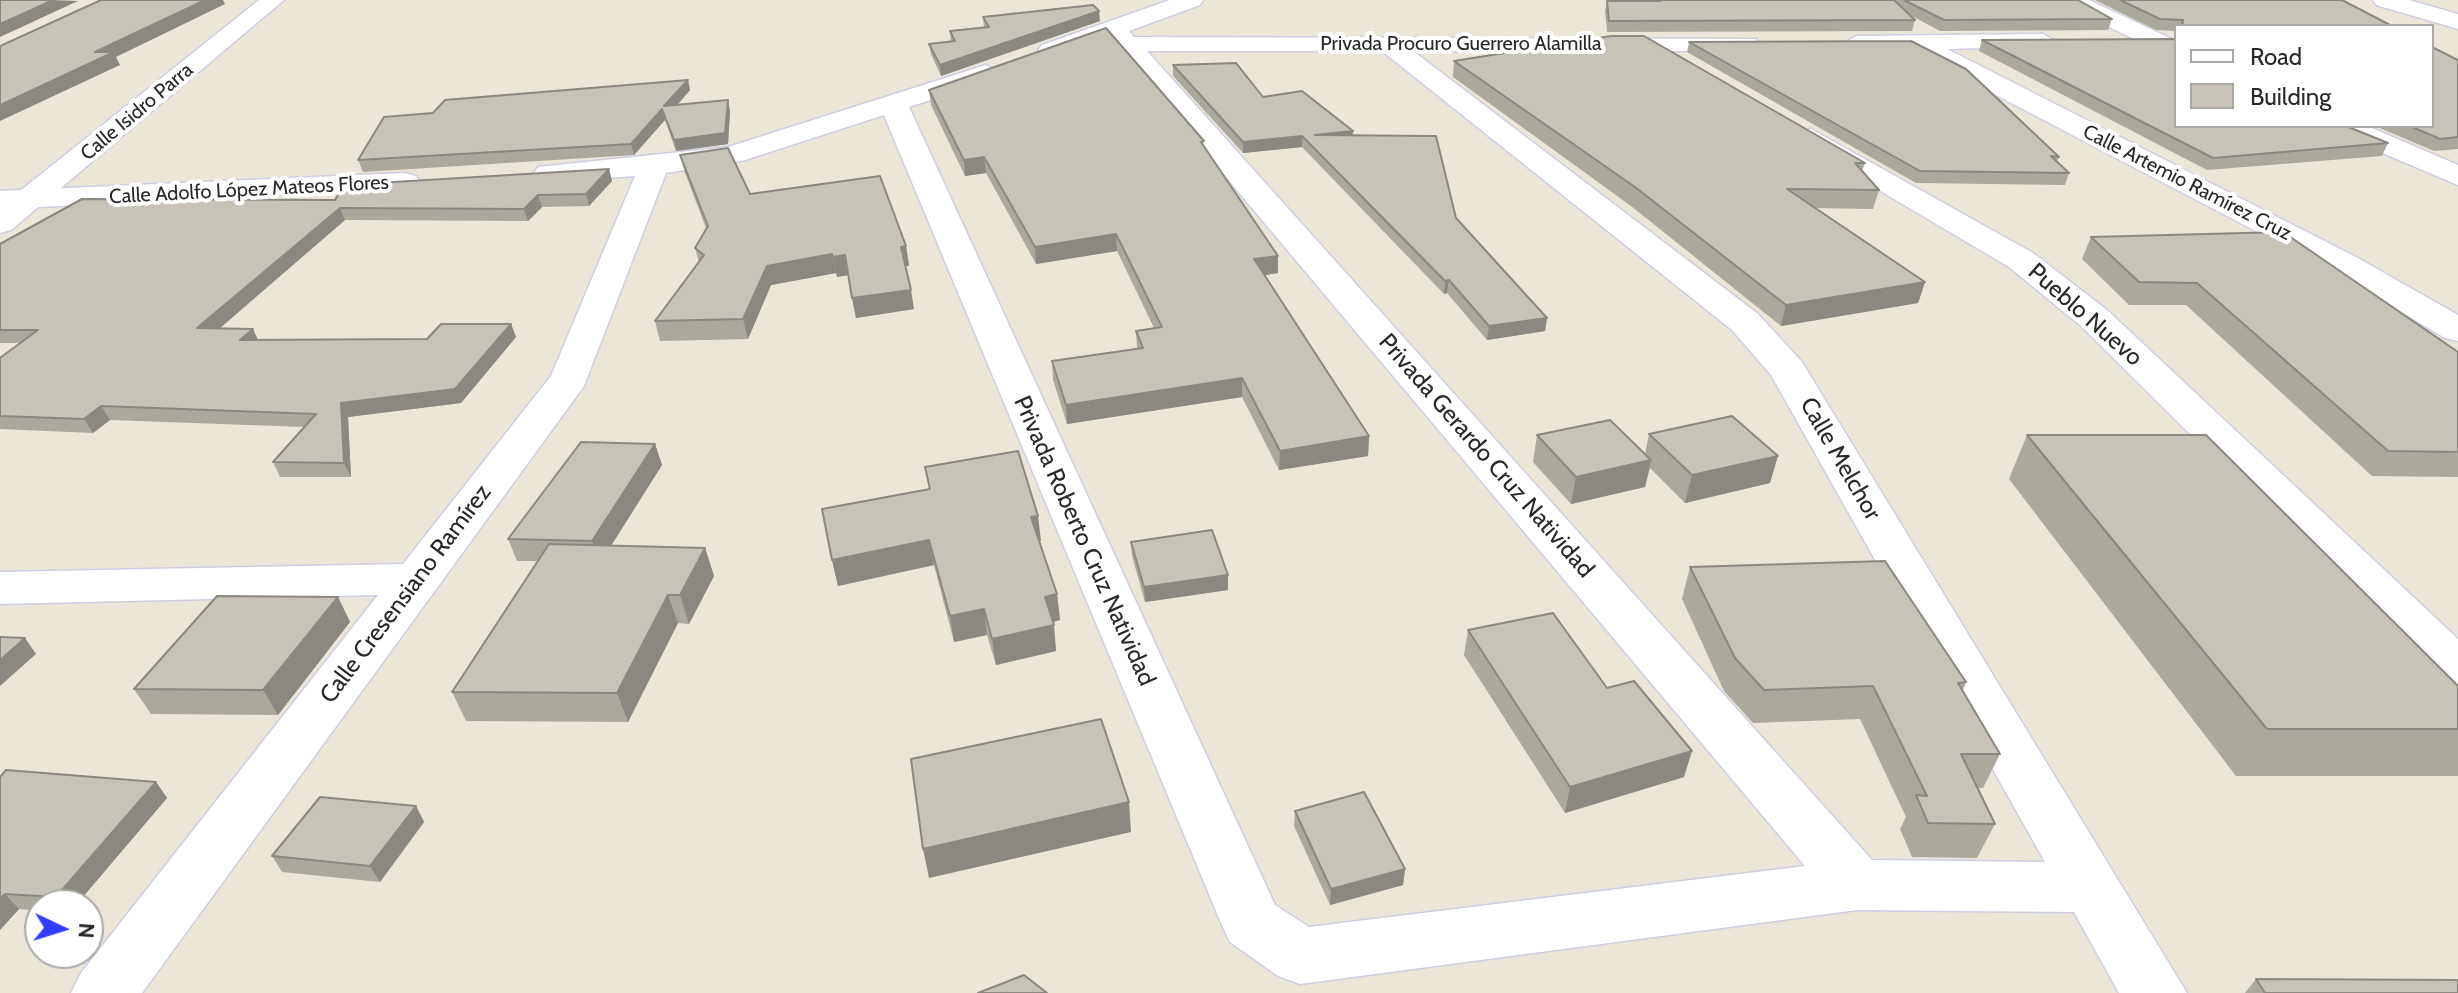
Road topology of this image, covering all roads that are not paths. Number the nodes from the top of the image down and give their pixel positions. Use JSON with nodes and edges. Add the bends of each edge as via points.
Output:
{"nodes":[{"id":1,"x":273,"y":0,"type":"edge"},
{"id":2,"x":1192,"y":0,"type":"edge"},
{"id":3,"x":2071,"y":0,"type":"edge"},
{"id":4,"x":2384,"y":0,"type":"edge"},
{"id":5,"x":2458,"y":22,"type":"edge"},
{"id":6,"x":2458,"y":30,"type":"edge"},
{"id":7,"x":2434,"y":31,"type":"edge"},
{"id":8,"x":1122,"y":36,"type":"junction"},
{"id":9,"x":2063,"y":41,"type":"edge"},
{"id":10,"x":2093,"y":41,"type":"edge"},
{"id":11,"x":1913,"y":42,"type":"junction"},
{"id":12,"x":1773,"y":43,"type":"edge"},
{"id":13,"x":1835,"y":43,"type":"edge"},
{"id":14,"x":2168,"y":43,"type":"edge"},
{"id":15,"x":1388,"y":44,"type":"junction"},
{"id":16,"x":1649,"y":44,"type":"junction"},
{"id":17,"x":1704,"y":76,"type":"edge"},
{"id":18,"x":894,"y":105,"type":"junction"},
{"id":19,"x":1787,"y":124,"type":"edge"},
{"id":20,"x":2347,"y":128,"type":"edge"},
{"id":21,"x":654,"y":166,"type":"junction"},
{"id":22,"x":2448,"y":173,"type":"edge"},
{"id":23,"x":518,"y":175,"type":"edge"},
{"id":24,"x":428,"y":181,"type":"edge"},
{"id":25,"x":0,"y":200,"type":"edge"},
{"id":26,"x":30,"y":200,"type":"junction"},
{"id":27,"x":0,"y":223,"type":"edge"},
{"id":28,"x":2458,"y":330,"type":"edge"},
{"id":29,"x":418,"y":579,"type":"junction"},
{"id":30,"x":0,"y":588,"type":"edge"},
{"id":31,"x":2458,"y":669,"type":"edge"},
{"id":32,"x":1857,"y":885,"type":"junction"},
{"id":33,"x":2092,"y":887,"type":"junction"},
{"id":34,"x":104,"y":993,"type":"edge"},
{"id":35,"x":2154,"y":993,"type":"edge"}],
"edges":[{"from":1,"to":26,"type":"street","name":"Calle Isidro Parra"},
{"from":2,"to":8,"type":"street"},
{"from":3,"to":14,"type":"street"},
{"from":4,"to":5,"type":"street"},
{"from":6,"to":7,"type":"street"},
{"from":8,"to":15,"type":"street","name":"Privada Procuro Guerrero Alamilla"},
{"from":8,"to":18,"type":"street","via":[[1018,62]]},
{"from":8,"to":32,"type":"street","name":"Privada Gerardo Cruz Natividad"},
{"from":9,"to":11,"type":"street"},
{"from":10,"to":14,"type":"street"},
{"from":11,"to":13,"type":"street"},
{"from":11,"to":28,"type":"street","name":"Calle Artemio Ramírez Cruz","via":[[2344,264]]},
{"from":12,"to":16,"type":"street","name":"Privada Procuro Guerrero Alamilla"},
{"from":15,"to":16,"type":"street","name":"Privada Procuro Guerrero Alamilla"},
{"from":15,"to":33,"type":"street","name":"Calle Melchor","via":[[1745,322],[1788,370]]},
{"from":16,"to":17,"type":"street"},
{"from":18,"to":21,"type":"street","via":[[732,155]]},
{"from":18,"to":32,"type":"street","name":"Privada Roberto Cruz Natividad","via":[[1252,923],[1300,956]]},
{"from":19,"to":31,"type":"street","name":"Pueblo Nuevo","via":[[2021,260],[2094,318]]},
{"from":20,"to":22,"type":"street"},
{"from":21,"to":23,"type":"street"},
{"from":21,"to":29,"type":"street","name":"Calle Cresensiano Ramírez","via":[[570,378]]},
{"from":24,"to":26,"type":"street","name":"Calle Adolfo López Mateos Flores"},
{"from":25,"to":26,"type":"street","name":"Calle Adolfo López Mateos Flores"},
{"from":26,"to":27,"type":"street","name":"Calle Isidro Parra"},
{"from":29,"to":30,"type":"street"},
{"from":29,"to":34,"type":"street","name":"Calle Cresensiano Ramírez"},
{"from":32,"to":33,"type":"street"},
{"from":33,"to":35,"type":"street","name":"Calle Melchor"}]}
